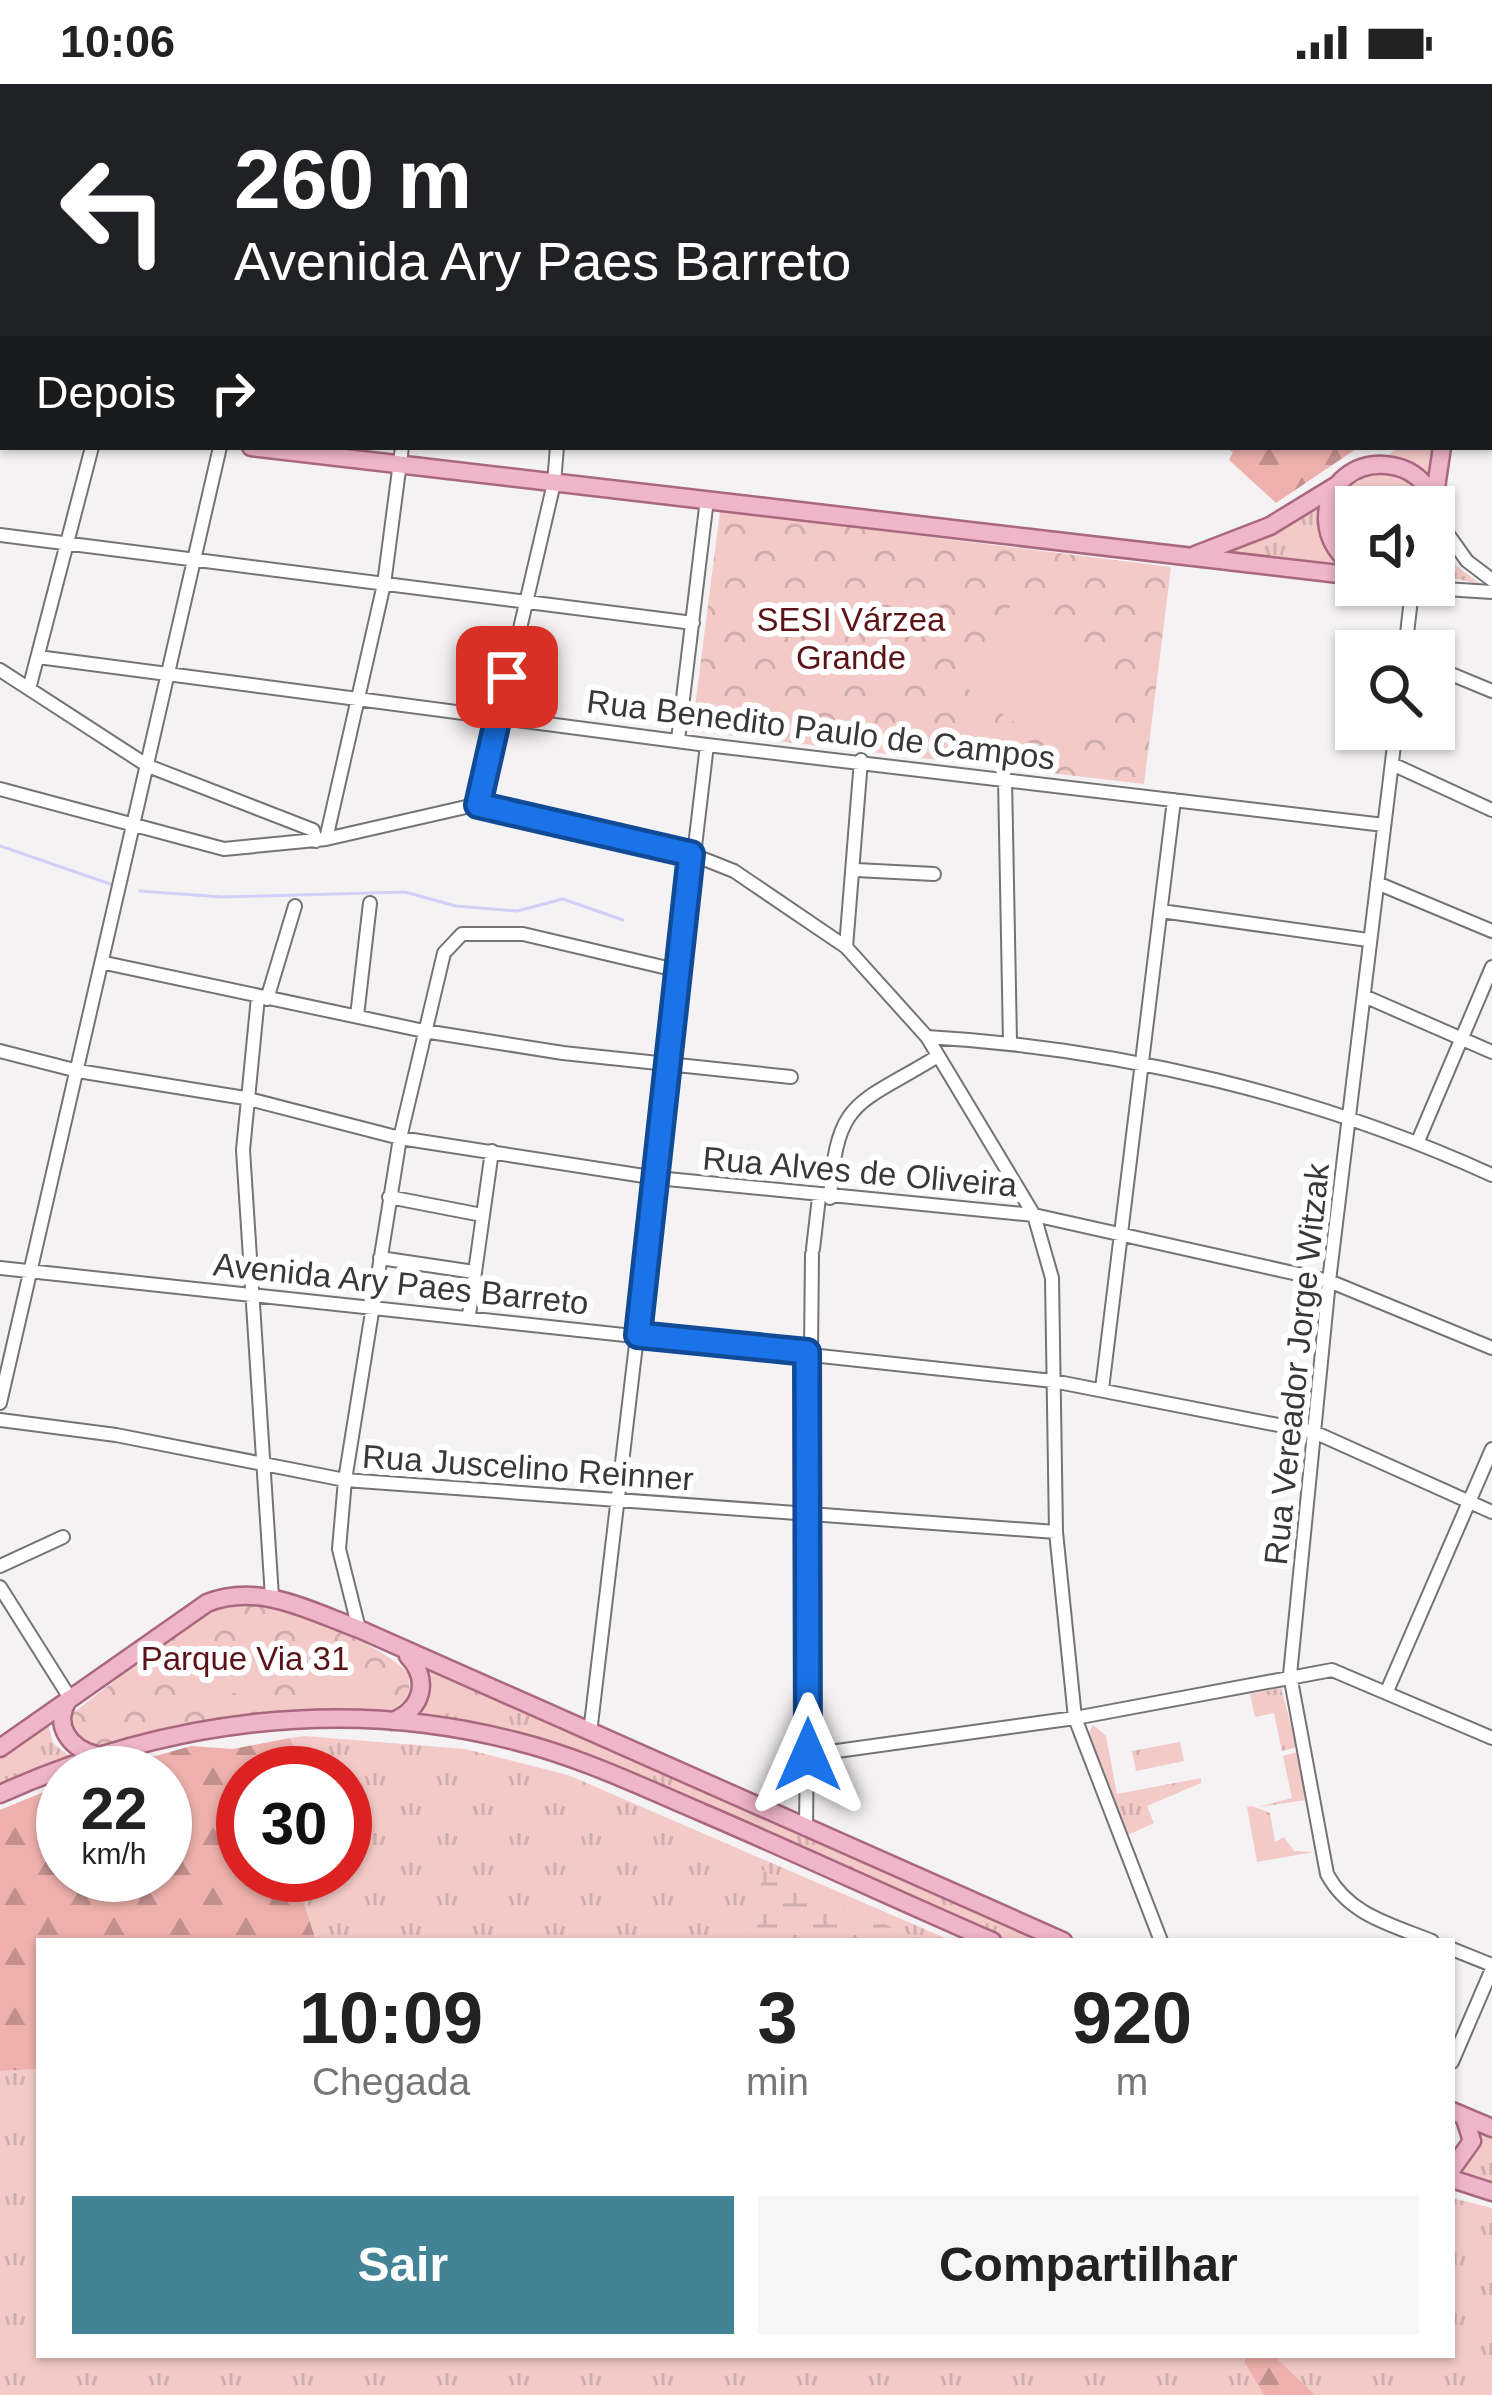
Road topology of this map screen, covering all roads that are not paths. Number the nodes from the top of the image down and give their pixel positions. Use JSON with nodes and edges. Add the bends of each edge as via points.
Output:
{"nodes":[{"id":1,"x":91,"y":450,"type":"edge"},
{"id":2,"x":219,"y":450,"type":"edge"},
{"id":3,"x":301,"y":450,"type":"edge"},
{"id":4,"x":556,"y":450,"type":"edge"},
{"id":5,"x":1387,"y":450,"type":"edge"},
{"id":6,"x":1442,"y":450,"type":"edge"},
{"id":7,"x":401,"y":456,"type":"edge"},
{"id":8,"x":1369,"y":465,"type":"junction"},
{"id":9,"x":554,"y":483,"type":"junction"},
{"id":10,"x":1340,"y":483,"type":"junction"},
{"id":11,"x":1338,"y":486,"type":"edge"},
{"id":12,"x":1421,"y":486,"type":"edge"},
{"id":13,"x":1438,"y":486,"type":"edge"},
{"id":14,"x":1335,"y":490,"type":"edge"},
{"id":15,"x":707,"y":499,"type":"junction"},
{"id":16,"x":0,"y":535,"type":"edge"},
{"id":17,"x":71,"y":543,"type":"junction"},
{"id":18,"x":1455,"y":545,"type":"edge"},
{"id":19,"x":1335,"y":547,"type":"edge"},
{"id":20,"x":1180,"y":557,"type":"junction"},
{"id":21,"x":195,"y":560,"type":"junction"},
{"id":22,"x":1335,"y":574,"type":"edge"},
{"id":23,"x":1492,"y":580,"type":"edge"},
{"id":24,"x":383,"y":584,"type":"junction"},
{"id":25,"x":1455,"y":590,"type":"edge"},
{"id":26,"x":1492,"y":592,"type":"edge"},
{"id":27,"x":524,"y":600,"type":"junction"},
{"id":28,"x":693,"y":623,"type":"junction"},
{"id":29,"x":38,"y":657,"type":"junction"},
{"id":30,"x":0,"y":670,"type":"edge"},
{"id":31,"x":171,"y":675,"type":"junction"},
{"id":32,"x":1455,"y":676,"type":"edge"},
{"id":33,"x":29,"y":689,"type":"junction"},
{"id":34,"x":1492,"y":691,"type":"edge"},
{"id":35,"x":356,"y":698,"type":"junction"},
{"id":36,"x":499,"y":715,"type":"junction"},
{"id":37,"x":678,"y":740,"type":"junction"},
{"id":38,"x":707,"y":745,"type":"junction"},
{"id":39,"x":1394,"y":750,"type":"edge"},
{"id":40,"x":861,"y":760,"type":"junction"},
{"id":41,"x":1392,"y":764,"type":"junction"},
{"id":42,"x":148,"y":766,"type":"junction"},
{"id":43,"x":1005,"y":778,"type":"junction"},
{"id":44,"x":0,"y":789,"type":"edge"},
{"id":45,"x":1174,"y":800,"type":"junction"},
{"id":46,"x":478,"y":805,"type":"junction"},
{"id":47,"x":1492,"y":811,"type":"edge"},
{"id":48,"x":1384,"y":825,"type":"junction"},
{"id":49,"x":135,"y":827,"type":"junction"},
{"id":50,"x":321,"y":840,"type":"junction"},
{"id":51,"x":691,"y":854,"type":"junction"},
{"id":52,"x":856,"y":870,"type":"junction"},
{"id":53,"x":934,"y":874,"type":"dead end"},
{"id":54,"x":1377,"y":883,"type":"junction"},
{"id":55,"x":370,"y":903,"type":"dead end"},
{"id":56,"x":295,"y":906,"type":"dead end"},
{"id":57,"x":1161,"y":910,"type":"junction"},
{"id":58,"x":1492,"y":932,"type":"edge"},
{"id":59,"x":1368,"y":940,"type":"junction"},
{"id":60,"x":846,"y":946,"type":"junction"},
{"id":61,"x":105,"y":963,"type":"junction"},
{"id":62,"x":1492,"y":967,"type":"edge"},
{"id":63,"x":680,"y":971,"type":"junction"},
{"id":64,"x":1364,"y":996,"type":"junction"},
{"id":65,"x":262,"y":998,"type":"junction"},
{"id":66,"x":357,"y":1016,"type":"junction"},
{"id":67,"x":424,"y":1031,"type":"junction"},
{"id":68,"x":926,"y":1037,"type":"junction"},
{"id":69,"x":1462,"y":1039,"type":"junction"},
{"id":70,"x":1010,"y":1042,"type":"junction"},
{"id":71,"x":0,"y":1051,"type":"edge"},
{"id":72,"x":1492,"y":1052,"type":"edge"},
{"id":73,"x":938,"y":1056,"type":"junction"},
{"id":74,"x":665,"y":1065,"type":"junction"},
{"id":75,"x":1145,"y":1067,"type":"junction"},
{"id":76,"x":78,"y":1071,"type":"junction"},
{"id":77,"x":790,"y":1077,"type":"dead end"},
{"id":78,"x":245,"y":1097,"type":"junction"},
{"id":79,"x":1352,"y":1116,"type":"junction"},
{"id":80,"x":400,"y":1138,"type":"junction"},
{"id":81,"x":1418,"y":1141,"type":"junction"},
{"id":82,"x":492,"y":1151,"type":"junction"},
{"id":83,"x":1492,"y":1175,"type":"edge"},
{"id":84,"x":657,"y":1178,"type":"junction"},
{"id":85,"x":389,"y":1198,"type":"junction"},
{"id":86,"x":824,"y":1198,"type":"junction"},
{"id":87,"x":482,"y":1215,"type":"junction"},
{"id":88,"x":1034,"y":1215,"type":"junction"},
{"id":89,"x":1123,"y":1234,"type":"junction"},
{"id":90,"x":380,"y":1258,"type":"junction"},
{"id":91,"x":0,"y":1268,"type":"edge"},
{"id":92,"x":34,"y":1272,"type":"junction"},
{"id":93,"x":474,"y":1272,"type":"junction"},
{"id":94,"x":1329,"y":1281,"type":"junction"},
{"id":95,"x":252,"y":1295,"type":"junction"},
{"id":96,"x":374,"y":1306,"type":"junction"},
{"id":97,"x":469,"y":1315,"type":"junction"},
{"id":98,"x":638,"y":1335,"type":"junction"},
{"id":99,"x":1492,"y":1348,"type":"edge"},
{"id":100,"x":807,"y":1352,"type":"junction"},
{"id":101,"x":1053,"y":1381,"type":"junction"},
{"id":102,"x":1102,"y":1389,"type":"junction"},
{"id":103,"x":0,"y":1402,"type":"edge"},
{"id":104,"x":0,"y":1420,"type":"edge"},
{"id":105,"x":1314,"y":1432,"type":"junction"},
{"id":106,"x":1492,"y":1449,"type":"edge"},
{"id":107,"x":266,"y":1463,"type":"junction"},
{"id":108,"x":345,"y":1480,"type":"junction"},
{"id":109,"x":620,"y":1502,"type":"junction"},
{"id":110,"x":1470,"y":1502,"type":"junction"},
{"id":111,"x":1492,"y":1512,"type":"edge"},
{"id":112,"x":808,"y":1513,"type":"junction"},
{"id":113,"x":1056,"y":1532,"type":"junction"},
{"id":114,"x":63,"y":1537,"type":"dead end"},
{"id":115,"x":0,"y":1566,"type":"edge"},
{"id":116,"x":0,"y":1587,"type":"edge"},
{"id":117,"x":272,"y":1597,"type":"junction"},
{"id":118,"x":359,"y":1629,"type":"junction"},
{"id":119,"x":401,"y":1651,"type":"junction"},
{"id":120,"x":1290,"y":1675,"type":"junction"},
{"id":121,"x":1387,"y":1691,"type":"junction"},
{"id":122,"x":70,"y":1698,"type":"junction"},
{"id":123,"x":1075,"y":1718,"type":"junction"},
{"id":124,"x":387,"y":1722,"type":"junction"},
{"id":125,"x":590,"y":1733,"type":"junction"},
{"id":126,"x":1492,"y":1738,"type":"edge"},
{"id":127,"x":76,"y":1746,"type":"edge"},
{"id":128,"x":139,"y":1746,"type":"edge"},
{"id":129,"x":0,"y":1748,"type":"edge"},
{"id":130,"x":808,"y":1755,"type":"junction"},
{"id":131,"x":36,"y":1780,"type":"edge"},
{"id":132,"x":0,"y":1794,"type":"edge"},
{"id":133,"x":806,"y":1829,"type":"junction"},
{"id":134,"x":985,"y":1938,"type":"edge"},
{"id":135,"x":1056,"y":1938,"type":"edge"},
{"id":136,"x":1160,"y":1938,"type":"edge"},
{"id":137,"x":1425,"y":1938,"type":"edge"},
{"id":138,"x":1455,"y":1950,"type":"edge"},
{"id":139,"x":1492,"y":1967,"type":"edge"},
{"id":140,"x":1455,"y":2055,"type":"edge"},
{"id":141,"x":1458,"y":2114,"type":"edge"},
{"id":142,"x":1492,"y":2128,"type":"edge"},
{"id":143,"x":1455,"y":2167,"type":"edge"},
{"id":144,"x":1455,"y":2180,"type":"edge"},
{"id":145,"x":1492,"y":2192,"type":"edge"}],
"edges":[{"from":1,"to":17,"type":"street"},
{"from":2,"to":21,"type":"street"},
{"from":3,"to":7,"type":"main road"},
{"from":4,"to":9,"type":"street"},
{"from":5,"to":8,"type":"main road"},
{"from":6,"to":13,"type":"main road"},
{"from":7,"to":9,"type":"main road"},
{"from":7,"to":24,"type":"street"},
{"from":8,"to":10,"type":"main road"},
{"from":8,"to":12,"type":"main road","via":[[1401,467]]},
{"from":9,"to":15,"type":"main road"},
{"from":9,"to":27,"type":"street"},
{"from":10,"to":11,"type":"main road"},
{"from":10,"to":20,"type":"main road","via":[[1225,548]]},
{"from":14,"to":19,"type":"main road"},
{"from":15,"to":20,"type":"main road"},
{"from":15,"to":28,"type":"street"},
{"from":16,"to":17,"type":"street"},
{"from":17,"to":21,"type":"street"},
{"from":17,"to":29,"type":"street"},
{"from":18,"to":23,"type":"street"},
{"from":20,"to":22,"type":"main road"},
{"from":21,"to":24,"type":"street"},
{"from":21,"to":31,"type":"street"},
{"from":24,"to":27,"type":"street"},
{"from":24,"to":35,"type":"street"},
{"from":25,"to":26,"type":"street"},
{"from":27,"to":28,"type":"street"},
{"from":27,"to":36,"type":"street"},
{"from":28,"to":37,"type":"street"},
{"from":29,"to":31,"type":"street","name":"Rua Benedito Paulo de Campos"},
{"from":29,"to":33,"type":"street"},
{"from":30,"to":33,"type":"street"},
{"from":31,"to":35,"type":"street","name":"Rua Benedito Paulo de Campos"},
{"from":31,"to":42,"type":"street"},
{"from":32,"to":34,"type":"street"},
{"from":33,"to":42,"type":"street"},
{"from":35,"to":36,"type":"street","name":"Rua Benedito Paulo de Campos"},
{"from":35,"to":50,"type":"street"},
{"from":36,"to":37,"type":"street","name":"Rua Benedito Paulo de Campos"},
{"from":36,"to":46,"type":"street"},
{"from":37,"to":38,"type":"street","name":"Rua Benedito Paulo de Campos"},
{"from":38,"to":40,"type":"street","name":"Rua Benedito Paulo de Campos"},
{"from":38,"to":51,"type":"street"},
{"from":39,"to":41,"type":"street","name":"Rua Vereador Jorge Witzak"},
{"from":40,"to":43,"type":"street","name":"Rua Benedito Paulo de Campos"},
{"from":40,"to":52,"type":"street"},
{"from":41,"to":47,"type":"street"},
{"from":41,"to":48,"type":"street","name":"Rua Vereador Jorge Witzak"},
{"from":42,"to":49,"type":"street"},
{"from":42,"to":50,"type":"street","via":[[313,830]]},
{"from":43,"to":45,"type":"street","name":"Rua Benedito Paulo de Campos"},
{"from":43,"to":70,"type":"street"},
{"from":44,"to":49,"type":"street"},
{"from":45,"to":48,"type":"street","name":"Rua Benedito Paulo de Campos"},
{"from":45,"to":57,"type":"street"},
{"from":46,"to":50,"type":"street"},
{"from":46,"to":51,"type":"street"},
{"from":48,"to":54,"type":"street","name":"Rua Vereador Jorge Witzak"},
{"from":49,"to":50,"type":"street","via":[[224,849]]},
{"from":49,"to":61,"type":"street"},
{"from":51,"to":60,"type":"street","via":[[774,894]]},
{"from":51,"to":63,"type":"street"},
{"from":52,"to":53,"type":"street"},
{"from":52,"to":60,"type":"street"},
{"from":54,"to":58,"type":"street"},
{"from":54,"to":59,"type":"street","name":"Rua Vereador Jorge Witzak"},
{"from":55,"to":66,"type":"street"},
{"from":56,"to":65,"type":"street"},
{"from":57,"to":59,"type":"street"},
{"from":57,"to":75,"type":"street"},
{"from":59,"to":64,"type":"street","name":"Rua Vereador Jorge Witzak"},
{"from":60,"to":68,"type":"street"},
{"from":61,"to":65,"type":"street"},
{"from":61,"to":76,"type":"street"},
{"from":62,"to":69,"type":"street"},
{"from":63,"to":67,"type":"street","via":[[523,934],[462,934],[452,940]]},
{"from":63,"to":74,"type":"street"},
{"from":64,"to":69,"type":"street"},
{"from":64,"to":79,"type":"street","name":"Rua Vereador Jorge Witzak"},
{"from":65,"to":66,"type":"street"},
{"from":65,"to":78,"type":"street"},
{"from":66,"to":67,"type":"street"},
{"from":67,"to":74,"type":"street"},
{"from":67,"to":80,"type":"street"},
{"from":68,"to":70,"type":"street"},
{"from":68,"to":73,"type":"street"},
{"from":69,"to":72,"type":"street"},
{"from":69,"to":81,"type":"street"},
{"from":70,"to":75,"type":"street"},
{"from":71,"to":76,"type":"street","name":"Rua Alves de Oliveira"},
{"from":73,"to":86,"type":"street","via":[[847,1115]]},
{"from":73,"to":88,"type":"street"},
{"from":74,"to":77,"type":"street"},
{"from":74,"to":84,"type":"street"},
{"from":75,"to":79,"type":"street"},
{"from":75,"to":89,"type":"street"},
{"from":76,"to":78,"type":"street","name":"Rua Alves de Oliveira"},
{"from":76,"to":92,"type":"street"},
{"from":78,"to":80,"type":"street","name":"Rua Alves de Oliveira"},
{"from":78,"to":95,"type":"street"},
{"from":79,"to":81,"type":"street"},
{"from":79,"to":94,"type":"street","name":"Rua Vereador Jorge Witzak"},
{"from":80,"to":82,"type":"street","name":"Rua Alves de Oliveira"},
{"from":80,"to":85,"type":"street"},
{"from":81,"to":83,"type":"street"},
{"from":82,"to":84,"type":"street","name":"Rua Alves de Oliveira"},
{"from":82,"to":87,"type":"street"},
{"from":84,"to":86,"type":"street","name":"Rua Alves de Oliveira"},
{"from":84,"to":98,"type":"street"},
{"from":85,"to":87,"type":"street"},
{"from":85,"to":90,"type":"street"},
{"from":86,"to":88,"type":"street","name":"Rua Alves de Oliveira"},
{"from":86,"to":100,"type":"street","via":[[812,1251]]},
{"from":87,"to":93,"type":"street"},
{"from":88,"to":89,"type":"street","name":"Rua Alves de Oliveira"},
{"from":88,"to":101,"type":"street","via":[[1052,1278]]},
{"from":89,"to":94,"type":"street","name":"Rua Alves de Oliveira"},
{"from":89,"to":102,"type":"street"},
{"from":90,"to":93,"type":"street"},
{"from":90,"to":96,"type":"street"},
{"from":91,"to":92,"type":"street","name":"Avenida Ary Paes Barreto"},
{"from":92,"to":95,"type":"street","name":"Avenida Ary Paes Barreto"},
{"from":92,"to":103,"type":"street"},
{"from":93,"to":97,"type":"street"},
{"from":94,"to":99,"type":"street","name":"Rua Alves de Oliveira"},
{"from":94,"to":105,"type":"street","name":"Rua Vereador Jorge Witzak"},
{"from":95,"to":96,"type":"street","name":"Avenida Ary Paes Barreto"},
{"from":95,"to":107,"type":"street"},
{"from":96,"to":97,"type":"street","name":"Avenida Ary Paes Barreto"},
{"from":96,"to":108,"type":"street"},
{"from":97,"to":98,"type":"street","name":"Avenida Ary Paes Barreto"},
{"from":98,"to":100,"type":"street","name":"Avenida Ary Paes Barreto"},
{"from":98,"to":109,"type":"street"},
{"from":100,"to":101,"type":"street","name":"Avenida Ary Paes Barreto"},
{"from":100,"to":112,"type":"street"},
{"from":101,"to":102,"type":"street","name":"Avenida Ary Paes Barreto"},
{"from":101,"to":113,"type":"street"},
{"from":102,"to":105,"type":"street","name":"Avenida Ary Paes Barreto"},
{"from":104,"to":107,"type":"street","name":"Rua Juscelino Reinner"},
{"from":105,"to":110,"type":"street","name":"Avenida Ary Paes Barreto"},
{"from":105,"to":120,"type":"street","name":"Rua Vereador Jorge Witzak"},
{"from":106,"to":110,"type":"street"},
{"from":107,"to":108,"type":"street","name":"Rua Juscelino Reinner"},
{"from":107,"to":117,"type":"street"},
{"from":108,"to":109,"type":"street","name":"Rua Juscelino Reinner"},
{"from":108,"to":118,"type":"street","via":[[339,1549]]},
{"from":109,"to":112,"type":"street","name":"Rua Juscelino Reinner"},
{"from":109,"to":125,"type":"street"},
{"from":110,"to":111,"type":"street","name":"Avenida Ary Paes Barreto"},
{"from":110,"to":121,"type":"street"},
{"from":112,"to":113,"type":"street","name":"Rua Juscelino Reinner"},
{"from":112,"to":130,"type":"street"},
{"from":113,"to":123,"type":"street"},
{"from":114,"to":115,"type":"street"},
{"from":116,"to":122,"type":"street"},
{"from":117,"to":118,"type":"main road"},
{"from":117,"to":122,"type":"main road","via":[[207,1604]]},
{"from":118,"to":119,"type":"main road"},
{"from":119,"to":124,"type":"main road","via":[[418,1667],[421,1693],[410,1712]]},
{"from":119,"to":125,"type":"main road"},
{"from":120,"to":121,"type":"street","via":[[1332,1670]]},
{"from":120,"to":123,"type":"street"},
{"from":120,"to":137,"type":"street","name":"Rua Vereador Jorge Witzak","via":[[1327,1874],[1356,1910]]},
{"from":121,"to":126,"type":"street"},
{"from":122,"to":127,"type":"main road","via":[[62,1710],[65,1734]]},
{"from":122,"to":129,"type":"main road"},
{"from":123,"to":130,"type":"street"},
{"from":123,"to":136,"type":"street"},
{"from":124,"to":128,"type":"main road","via":[[235,1723]]},
{"from":124,"to":134,"type":"main road","via":[[512,1740],[588,1763]]},
{"from":125,"to":133,"type":"main road"},
{"from":130,"to":133,"type":"street"},
{"from":131,"to":132,"type":"main road"},
{"from":133,"to":135,"type":"main road"},
{"from":138,"to":139,"type":"street"},
{"from":139,"to":140,"type":"street"},
{"from":141,"to":142,"type":"main road"},
{"from":141,"to":143,"type":"main road","via":[[1472,2141]]},
{"from":144,"to":145,"type":"main road"}]}
